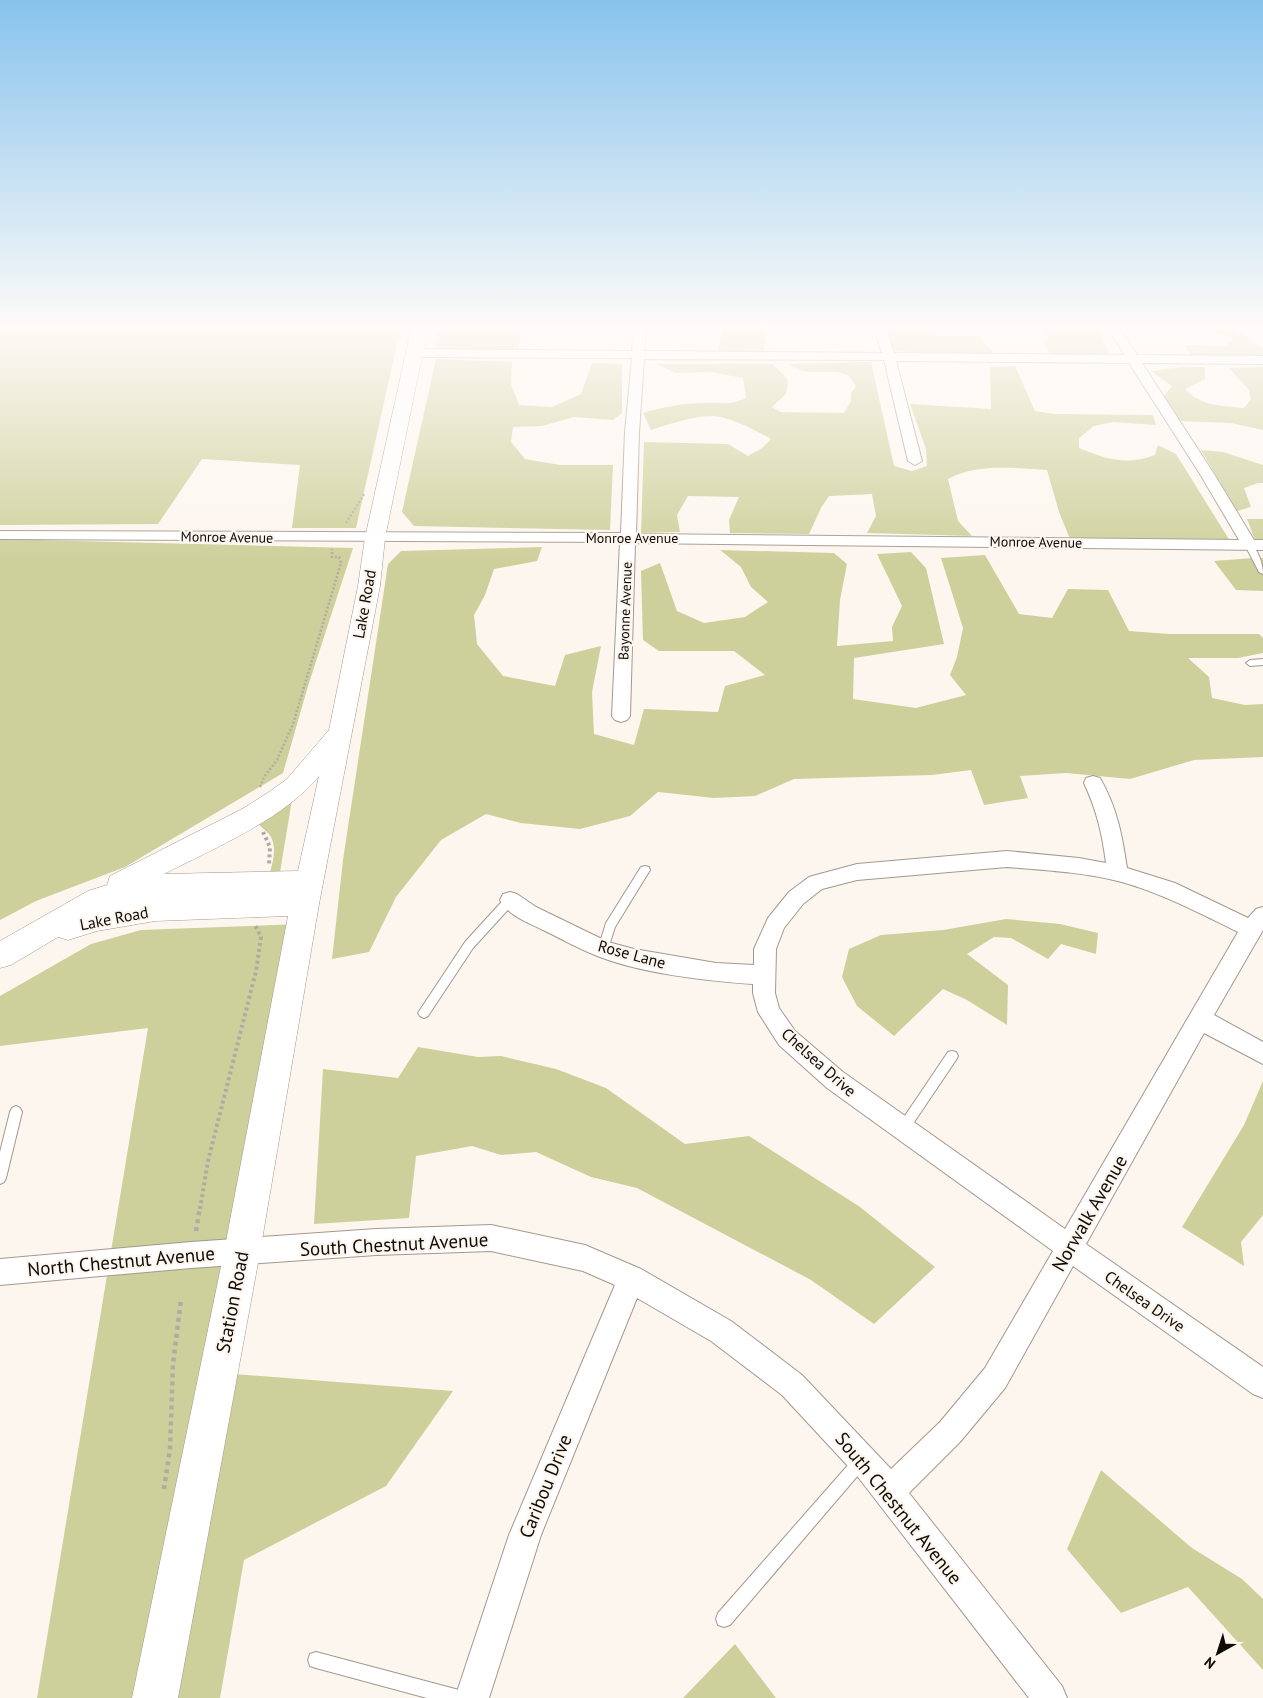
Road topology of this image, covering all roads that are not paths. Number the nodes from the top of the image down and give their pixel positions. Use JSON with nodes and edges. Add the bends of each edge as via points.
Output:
{"nodes":[{"id":1,"x":403,"y":405,"type":"edge"},
{"id":2,"x":635,"y":405,"type":"edge"},
{"id":3,"x":901,"y":405,"type":"edge"},
{"id":4,"x":1162,"y":405,"type":"edge"},
{"id":5,"x":915,"y":461,"type":"dead end"},
{"id":6,"x":0,"y":535,"type":"edge"},
{"id":7,"x":375,"y":538,"type":"junction"},
{"id":8,"x":627,"y":538,"type":"junction"},
{"id":9,"x":1256,"y":545,"type":"edge"},
{"id":10,"x":1263,"y":572,"type":"edge"},
{"id":11,"x":1263,"y":662,"type":"edge"},
{"id":12,"x":1250,"y":663,"type":"dead end"},
{"id":13,"x":621,"y":716,"type":"dead end"},
{"id":14,"x":341,"y":730,"type":"junction"},
{"id":15,"x":1093,"y":783,"type":"dead end"},
{"id":16,"x":645,"y":870,"type":"dead end"},
{"id":17,"x":1117,"y":873,"type":"junction"},
{"id":18,"x":307,"y":893,"type":"junction"},
{"id":19,"x":98,"y":899,"type":"junction"},
{"id":20,"x":510,"y":900,"type":"joint"},
{"id":21,"x":1257,"y":922,"type":"edge"},
{"id":22,"x":603,"y":949,"type":"junction"},
{"id":23,"x":11,"y":950,"type":"edge"},
{"id":24,"x":763,"y":975,"type":"junction"},
{"id":25,"x":424,"y":1013,"type":"dead end"},
{"id":26,"x":1200,"y":1018,"type":"junction"},
{"id":27,"x":1263,"y":1054,"type":"edge"},
{"id":28,"x":952,"y":1056,"type":"dead end"},
{"id":29,"x":16,"y":1112,"type":"dead end"},
{"id":30,"x":902,"y":1130,"type":"junction"},
{"id":31,"x":0,"y":1178,"type":"edge"},
{"id":32,"x":1070,"y":1248,"type":"junction"},
{"id":33,"x":242,"y":1252,"type":"junction"},
{"id":34,"x":0,"y":1272,"type":"edge"},
{"id":35,"x":631,"y":1279,"type":"junction"},
{"id":36,"x":1263,"y":1384,"type":"edge"},
{"id":37,"x":862,"y":1459,"type":"junction"},
{"id":38,"x":889,"y":1492,"type":"junction"},
{"id":39,"x":724,"y":1619,"type":"dead end"},
{"id":40,"x":316,"y":1660,"type":"dead end"},
{"id":41,"x":155,"y":1698,"type":"edge"},
{"id":42,"x":459,"y":1698,"type":"edge"},
{"id":43,"x":472,"y":1698,"type":"edge"},
{"id":44,"x":1050,"y":1698,"type":"edge"}],
"edges":[{"from":1,"to":7,"type":"street","name":"Lake Road"},
{"from":2,"to":8,"type":"street","name":"Bayonne Avenue"},
{"from":3,"to":5,"type":"street"},
{"from":4,"to":9,"type":"street"},
{"from":6,"to":7,"type":"street","name":"Monroe Avenue"},
{"from":7,"to":8,"type":"street","name":"Monroe Avenue"},
{"from":7,"to":14,"type":"street","name":"Lake Road"},
{"from":8,"to":9,"type":"street","name":"Monroe Avenue"},
{"from":8,"to":13,"type":"street","name":"Bayonne Avenue"},
{"from":9,"to":10,"type":"lane"},
{"from":11,"to":12,"type":"lane"},
{"from":14,"to":18,"type":"street","name":"Lake Road"},
{"from":14,"to":19,"type":"street","via":[[296,786],[278,799],[119,884]]},
{"from":15,"to":17,"type":"street","via":[[1105,807]]},
{"from":16,"to":22,"type":"lane","via":[[610,926]]},
{"from":17,"to":21,"type":"street","name":"Chelsea Drive"},
{"from":17,"to":24,"type":"street","name":"Chelsea Drive","via":[[1007,859],[857,872],[816,883],[796,898],[774,924],[765,949]]},
{"from":18,"to":19,"type":"street","name":"Lake Road","via":[[167,885],[143,887]]},
{"from":18,"to":23,"type":"street","name":"Lake Road","via":[[88,920]]},
{"from":18,"to":33,"type":"street","name":"Station Road"},
{"from":19,"to":23,"type":"street","name":"Lake Road"},
{"from":20,"to":22,"type":"street","name":"Rose Lane","via":[[529,913]]},
{"from":20,"to":25,"type":"lane","via":[[469,945]]},
{"from":21,"to":26,"type":"street","name":"Norwalk Avenue"},
{"from":22,"to":24,"type":"street","name":"Rose Lane","via":[[634,958],[716,972]]},
{"from":24,"to":30,"type":"street","name":"Chelsea Drive","via":[[769,1012],[787,1038],[835,1080]]},
{"from":26,"to":27,"type":"street"},
{"from":26,"to":32,"type":"street","name":"Norwalk Avenue"},
{"from":28,"to":30,"type":"lane"},
{"from":29,"to":31,"type":"lane"},
{"from":30,"to":32,"type":"street","name":"Chelsea Drive"},
{"from":32,"to":36,"type":"street","name":"Chelsea Drive"},
{"from":32,"to":38,"type":"street","name":"Norwalk Avenue","via":[[995,1378],[950,1432]]},
{"from":33,"to":34,"type":"street","name":"North Chestnut Avenue"},
{"from":33,"to":35,"type":"street","name":"South Chestnut Avenue","via":[[491,1238],[585,1258]]},
{"from":33,"to":41,"type":"street","name":"Station Road"},
{"from":35,"to":37,"type":"street","name":"South Chestnut Avenue","via":[[721,1331],[792,1385]]},
{"from":35,"to":43,"type":"street","name":"Caribou Drive","via":[[524,1535]]},
{"from":37,"to":38,"type":"street","name":"South Chestnut Avenue"},
{"from":37,"to":39,"type":"lane"},
{"from":38,"to":44,"type":"street","name":"South Chestnut Avenue"},
{"from":40,"to":42,"type":"lane"}]}
